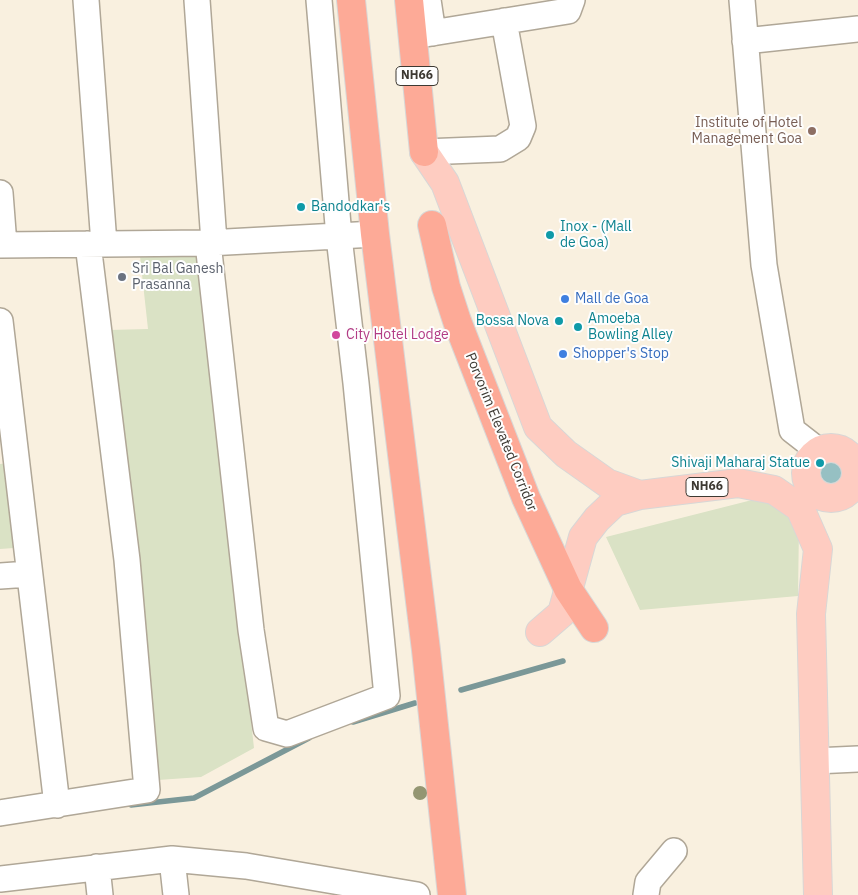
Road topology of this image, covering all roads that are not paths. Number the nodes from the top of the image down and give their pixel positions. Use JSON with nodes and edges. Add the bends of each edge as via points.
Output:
{"nodes":[{"id":1,"x":86,"y":0,"type":"edge"},
{"id":2,"x":197,"y":0,"type":"edge"},
{"id":3,"x":319,"y":0,"type":"edge"},
{"id":4,"x":351,"y":0,"type":"edge"},
{"id":5,"x":409,"y":0,"type":"edge"},
{"id":6,"x":428,"y":0,"type":"edge"},
{"id":7,"x":572,"y":0,"type":"edge"},
{"id":8,"x":742,"y":0,"type":"edge"},
{"id":9,"x":504,"y":21,"type":"junction"},
{"id":10,"x":858,"y":29,"type":"edge"},
{"id":11,"x":423,"y":35,"type":"junction"},
{"id":12,"x":745,"y":41,"type":"junction"},
{"id":13,"x":424,"y":152,"type":"junction"},
{"id":14,"x":0,"y":193,"type":"edge"},
{"id":15,"x":432,"y":225,"type":"dead end"},
{"id":16,"x":375,"y":234,"type":"junction"},
{"id":17,"x":338,"y":236,"type":"junction"},
{"id":18,"x":211,"y":242,"type":"junction"},
{"id":19,"x":96,"y":244,"type":"junction"},
{"id":20,"x":2,"y":245,"type":"edge"},
{"id":21,"x":0,"y":321,"type":"edge"},
{"id":22,"x":8,"y":450,"type":"edge"},
{"id":23,"x":819,"y":451,"type":"junction"},
{"id":24,"x":856,"y":465,"type":"edge"},
{"id":25,"x":806,"y":475,"type":"junction"},
{"id":26,"x":738,"y":484,"type":"junction"},
{"id":27,"x":640,"y":494,"type":"junction"},
{"id":28,"x":835,"y":497,"type":"junction"},
{"id":29,"x":818,"y":549,"type":"junction"},
{"id":30,"x":29,"y":574,"type":"junction"},
{"id":31,"x":0,"y":576,"type":"edge"},
{"id":32,"x":568,"y":589,"type":"junction"},
{"id":33,"x":594,"y":628,"type":"dead end"},
{"id":34,"x":540,"y":632,"type":"dead end"},
{"id":35,"x":858,"y":759,"type":"edge"},
{"id":36,"x":815,"y":761,"type":"junction"},
{"id":37,"x":57,"y":805,"type":"junction"},
{"id":38,"x":0,"y":813,"type":"edge"},
{"id":39,"x":674,"y":851,"type":"dead end"},
{"id":40,"x":172,"y":859,"type":"junction"},
{"id":41,"x":97,"y":867,"type":"junction"},
{"id":42,"x":0,"y":879,"type":"edge"},
{"id":43,"x":100,"y":895,"type":"edge"},
{"id":44,"x":176,"y":895,"type":"edge"},
{"id":45,"x":417,"y":895,"type":"edge"},
{"id":46,"x":452,"y":895,"type":"edge"},
{"id":47,"x":646,"y":895,"type":"edge"},
{"id":48,"x":818,"y":895,"type":"edge"}],
"edges":[{"from":1,"to":19,"type":"street"},
{"from":2,"to":18,"type":"street"},
{"from":3,"to":17,"type":"street"},
{"from":4,"to":16,"type":"highway"},
{"from":5,"to":11,"type":"highway","number":"NH66"},
{"from":6,"to":11,"type":"street"},
{"from":7,"to":9,"type":"street","via":[[568,10]]},
{"from":8,"to":12,"type":"street"},
{"from":9,"to":11,"type":"street"},
{"from":9,"to":13,"type":"street","via":[[523,126],[518,138],[500,149]]},
{"from":10,"to":12,"type":"street"},
{"from":11,"to":13,"type":"highway","number":"NH66"},
{"from":12,"to":23,"type":"street","via":[[764,265],[792,430]]},
{"from":13,"to":27,"type":"main road","number":"NH66","via":[[445,183],[538,427],[566,454],[608,483]]},
{"from":14,"to":20,"type":"street"},
{"from":15,"to":32,"type":"highway","name":"Porvorim Elevated Corridor","via":[[456,321],[526,498]]},
{"from":16,"to":17,"type":"street"},
{"from":16,"to":46,"type":"highway","via":[[426,650]]},
{"from":17,"to":18,"type":"street"},
{"from":17,"to":18,"type":"street","via":[[387,696],[287,734],[266,728],[251,630]]},
{"from":18,"to":19,"type":"street"},
{"from":19,"to":20,"type":"street"},
{"from":19,"to":37,"type":"street","via":[[147,790]]},
{"from":21,"to":22,"type":"street"},
{"from":22,"to":30,"type":"street"},
{"from":23,"to":24,"type":"main road","via":[[840,450]]},
{"from":23,"to":25,"type":"main road","via":[[809,461]]},
{"from":24,"to":28,"type":"main road","via":[[850,489]]},
{"from":25,"to":26,"type":"main road"},
{"from":25,"to":28,"type":"main road","via":[[812,489],[827,497]]},
{"from":26,"to":27,"type":"main road","number":"NH66"},
{"from":26,"to":29,"type":"main road","number":"NH66","via":[[774,490],[800,508]]},
{"from":27,"to":32,"type":"main road","via":[[615,502],[583,537]]},
{"from":28,"to":29,"type":"main road"},
{"from":29,"to":36,"type":"main road","number":"NH66","via":[[811,614]]},
{"from":30,"to":31,"type":"street"},
{"from":30,"to":37,"type":"street"},
{"from":32,"to":33,"type":"highway","name":"Porvorim Elevated Corridor"},
{"from":32,"to":34,"type":"main road","via":[[562,612]]},
{"from":35,"to":36,"type":"street"},
{"from":36,"to":48,"type":"main road","number":"NH66"},
{"from":37,"to":38,"type":"street"},
{"from":39,"to":47,"type":"street","via":[[648,882]]},
{"from":40,"to":41,"type":"street"},
{"from":40,"to":44,"type":"street"},
{"from":40,"to":45,"type":"street","via":[[246,866]]},
{"from":41,"to":42,"type":"street"},
{"from":41,"to":43,"type":"street"}]}
